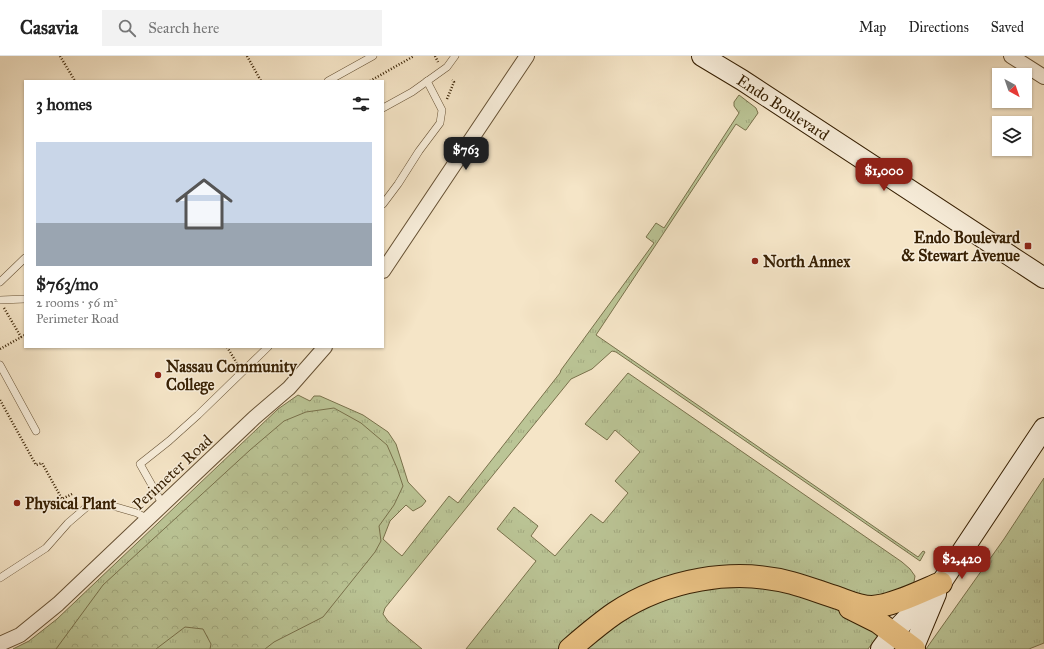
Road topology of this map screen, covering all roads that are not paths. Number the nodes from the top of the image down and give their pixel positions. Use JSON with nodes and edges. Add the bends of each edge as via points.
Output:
{"nodes":[{"id":1,"x":373,"y":56,"type":"edge"},
{"id":2,"x":455,"y":56,"type":"edge"},
{"id":3,"x":527,"y":56,"type":"edge"},
{"id":4,"x":702,"y":56,"type":"edge"},
{"id":5,"x":1011,"y":56,"type":"edge"},
{"id":6,"x":1044,"y":77,"type":"edge"},
{"id":7,"x":330,"y":80,"type":"edge"},
{"id":8,"x":427,"y":81,"type":"junction"},
{"id":9,"x":384,"y":107,"type":"edge"},
{"id":10,"x":384,"y":203,"type":"edge"},
{"id":11,"x":24,"y":259,"type":"edge"},
{"id":12,"x":384,"y":270,"type":"edge"},
{"id":13,"x":1044,"y":278,"type":"edge"},
{"id":14,"x":0,"y":282,"type":"edge"},
{"id":15,"x":24,"y":299,"type":"edge"},
{"id":16,"x":2,"y":304,"type":"edge"},
{"id":17,"x":267,"y":348,"type":"edge"},
{"id":18,"x":324,"y":348,"type":"edge"},
{"id":19,"x":0,"y":365,"type":"edge"},
{"id":20,"x":1044,"y":428,"type":"edge"},
{"id":21,"x":36,"y":431,"type":"dead end"},
{"id":22,"x":163,"y":505,"type":"junction"},
{"id":23,"x":148,"y":519,"type":"junction"},
{"id":24,"x":0,"y":578,"type":"edge"},
{"id":25,"x":941,"y":583,"type":"junction"},
{"id":26,"x":821,"y":592,"type":"junction"},
{"id":27,"x":887,"y":641,"type":"edge"},
{"id":28,"x":0,"y":644,"type":"edge"},
{"id":29,"x":570,"y":649,"type":"edge"},
{"id":30,"x":914,"y":649,"type":"edge"}],
"edges":[{"from":1,"to":7,"type":"lane"},
{"from":2,"to":8,"type":"lane","via":[[447,67]]},
{"from":3,"to":12,"type":"street"},
{"from":4,"to":13,"type":"street","name":"Endo Boulevard"},
{"from":5,"to":6,"type":"street"},
{"from":8,"to":9,"type":"lane"},
{"from":8,"to":10,"type":"lane","via":[[442,110],[440,123]]},
{"from":11,"to":14,"type":"lane"},
{"from":15,"to":16,"type":"lane"},
{"from":17,"to":22,"type":"lane","via":[[198,415],[140,464]]},
{"from":18,"to":22,"type":"street","name":"Perimeter Road","via":[[289,388]]},
{"from":19,"to":21,"type":"lane"},
{"from":20,"to":25,"type":"street"},
{"from":22,"to":23,"type":"street","name":"Perimeter Road"},
{"from":23,"to":24,"type":"lane","via":[[106,504],[89,505],[68,522],[46,548]]},
{"from":23,"to":28,"type":"street","name":"Perimeter Road","via":[[58,604],[20,635]]},
{"from":25,"to":26,"type":"highway","via":[[874,607],[858,605]]},
{"from":25,"to":27,"type":"street"},
{"from":25,"to":30,"type":"street"},
{"from":26,"to":27,"type":"highway","via":[[878,622]]},
{"from":26,"to":29,"type":"highway","via":[[791,583],[756,577],[739,576],[685,583],[656,592],[614,614]]},
{"from":27,"to":30,"type":"highway"}]}
